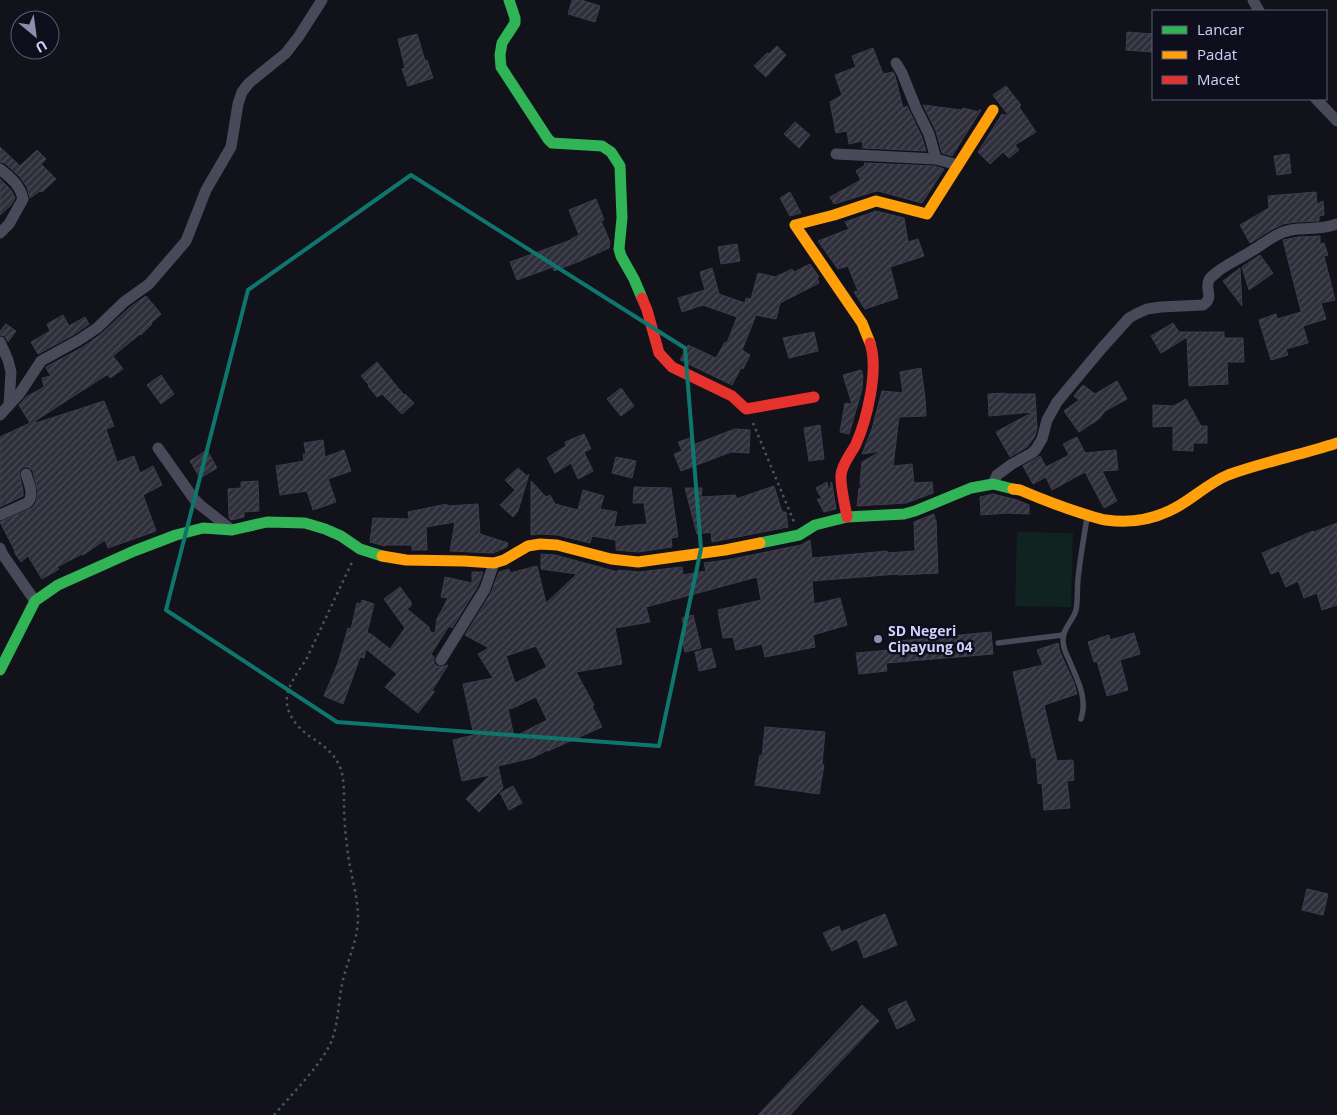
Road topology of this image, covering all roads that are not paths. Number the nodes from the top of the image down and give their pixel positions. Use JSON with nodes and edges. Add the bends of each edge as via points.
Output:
{"nodes":[{"id":1,"x":322,"y":0,"type":"edge"},
{"id":2,"x":510,"y":0,"type":"edge"},
{"id":3,"x":896,"y":63,"type":"dead end"},
{"id":4,"x":1317,"y":100,"type":"edge"},
{"id":5,"x":993,"y":110,"type":"dead end"},
{"id":6,"x":1337,"y":121,"type":"edge"},
{"id":7,"x":836,"y":154,"type":"dead end"},
{"id":8,"x":936,"y":160,"type":"junction"},
{"id":9,"x":958,"y":165,"type":"junction"},
{"id":10,"x":0,"y":169,"type":"edge"},
{"id":11,"x":1337,"y":224,"type":"edge"},
{"id":12,"x":0,"y":233,"type":"edge"},
{"id":13,"x":0,"y":342,"type":"edge"},
{"id":14,"x":814,"y":397,"type":"dead end"},
{"id":15,"x":9,"y":405,"type":"junction"},
{"id":16,"x":0,"y":415,"type":"edge"},
{"id":17,"x":1337,"y":443,"type":"edge"},
{"id":18,"x":158,"y":448,"type":"dead end"},
{"id":19,"x":26,"y":474,"type":"dead end"},
{"id":20,"x":993,"y":484,"type":"junction"},
{"id":21,"x":1087,"y":515,"type":"junction"},
{"id":22,"x":0,"y":516,"type":"edge"},
{"id":23,"x":847,"y":517,"type":"junction"},
{"id":24,"x":232,"y":530,"type":"junction"},
{"id":25,"x":0,"y":548,"type":"edge"},
{"id":26,"x":494,"y":563,"type":"junction"},
{"id":27,"x":35,"y":601,"type":"junction"},
{"id":28,"x":1063,"y":635,"type":"junction"},
{"id":29,"x":998,"y":643,"type":"dead end"},
{"id":30,"x":441,"y":660,"type":"dead end"},
{"id":31,"x":0,"y":670,"type":"edge"},
{"id":32,"x":1081,"y":719,"type":"dead end"}],
"edges":[{"from":1,"to":15,"type":"street","via":[[286,53],[242,92],[231,147],[206,190],[186,241],[149,284],[97,328],[42,361]]},
{"from":2,"to":14,"type":"street","via":[[515,24],[502,43],[501,67],[548,139],[557,144],[602,146],[611,152],[620,166],[622,218],[619,249],[647,310],[659,353],[672,367],[732,396],[746,409]]},
{"from":3,"to":8,"type":"street","via":[[929,134]]},
{"from":4,"to":6,"type":"street"},
{"from":5,"to":9,"type":"street"},
{"from":7,"to":8,"type":"street"},
{"from":8,"to":9,"type":"street"},
{"from":9,"to":23,"type":"street","via":[[927,214],[876,201],[795,225],[862,322],[872,349],[872,391],[856,444],[841,476]]},
{"from":10,"to":12,"type":"street","via":[[21,190],[23,199]]},
{"from":11,"to":20,"type":"street","via":[[1276,234],[1211,277],[1207,286],[1209,298],[1202,304],[1147,309],[1130,318],[1057,402],[1036,449],[997,475]]},
{"from":13,"to":15,"type":"street","via":[[11,372]]},
{"from":15,"to":16,"type":"street"},
{"from":17,"to":21,"type":"street","via":[[1226,476],[1170,511],[1150,519],[1113,521]]},
{"from":18,"to":24,"type":"street","via":[[194,499]]},
{"from":19,"to":22,"type":"street","via":[[32,495],[30,500]]},
{"from":20,"to":21,"type":"street","via":[[1020,490]]},
{"from":20,"to":23,"type":"street","via":[[971,488],[904,514]]},
{"from":21,"to":28,"type":"lane","via":[[1076,609]]},
{"from":23,"to":26,"type":"street","via":[[815,525],[799,535],[725,550],[638,562],[611,560],[557,545],[540,544],[528,546]]},
{"from":24,"to":26,"type":"street","via":[[267,522],[305,523],[382,556]]},
{"from":24,"to":27,"type":"street","via":[[203,528],[176,535],[58,585]]},
{"from":25,"to":27,"type":"street"},
{"from":26,"to":30,"type":"street","via":[[485,589]]},
{"from":27,"to":31,"type":"street"},
{"from":28,"to":29,"type":"lane"},
{"from":28,"to":32,"type":"lane","via":[[1064,649],[1083,697]]}]}
